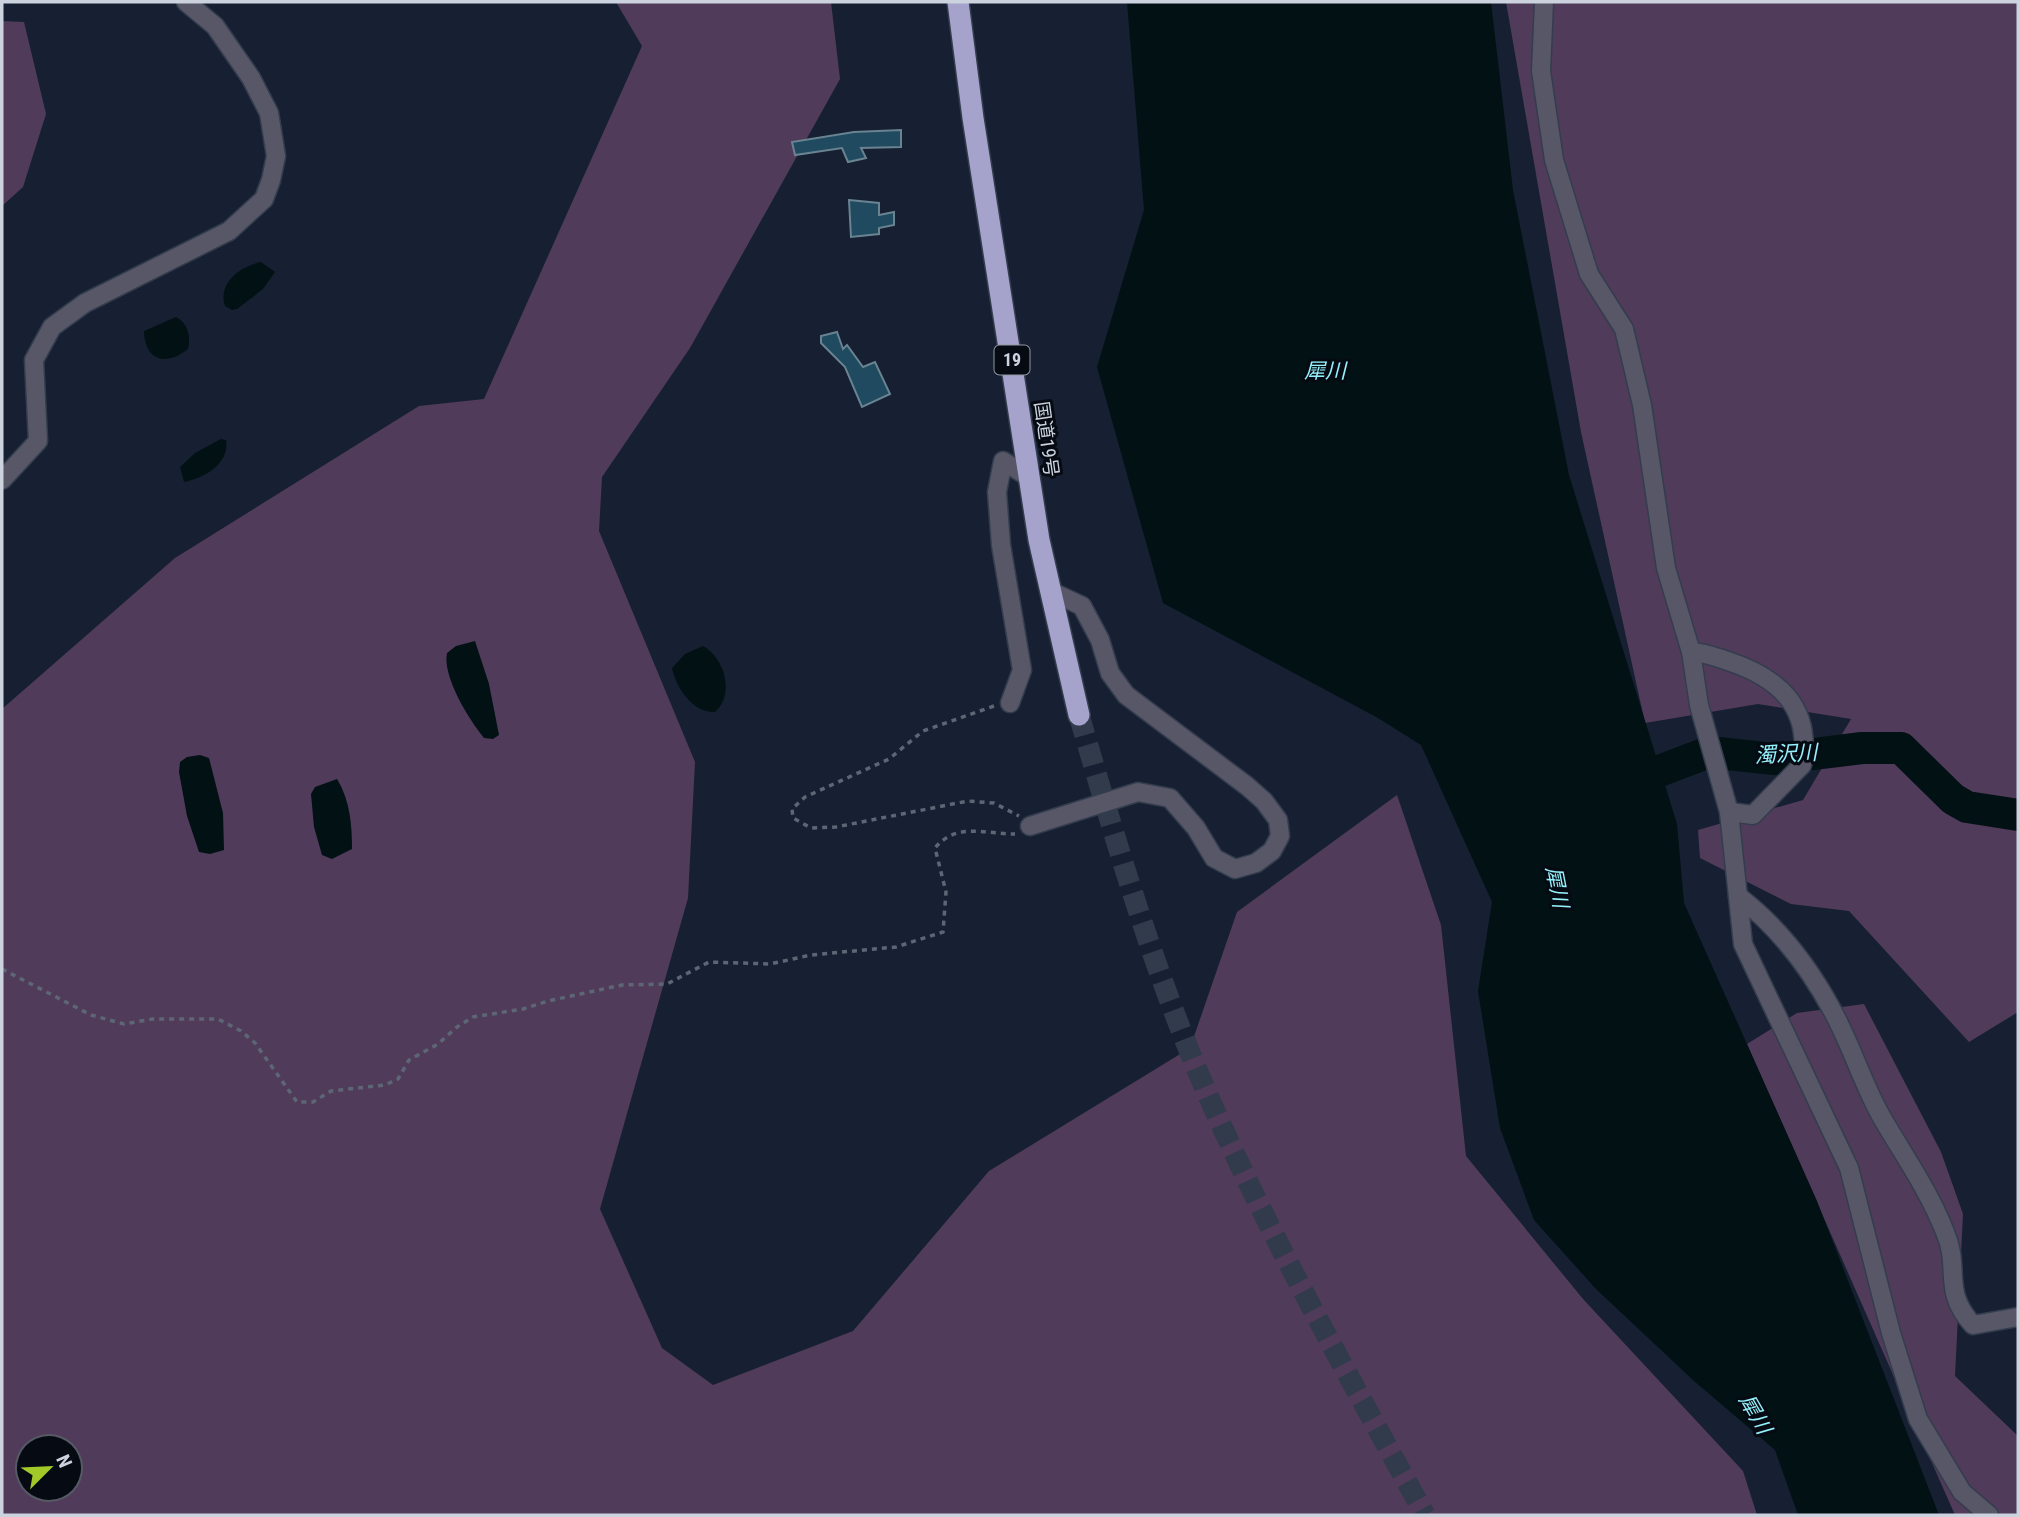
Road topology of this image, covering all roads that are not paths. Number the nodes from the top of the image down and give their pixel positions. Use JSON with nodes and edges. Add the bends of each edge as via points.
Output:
{"nodes":[{"id":1,"x":186,"y":2,"type":"edge"},
{"id":2,"x":958,"y":2,"type":"edge"},
{"id":3,"x":1544,"y":2,"type":"edge"},
{"id":4,"x":1030,"y":478,"type":"junction"},
{"id":5,"x":2,"y":480,"type":"edge"},
{"id":6,"x":1050,"y":591,"type":"junction"},
{"id":7,"x":1691,"y":652,"type":"junction"},
{"id":8,"x":1010,"y":703,"type":"road end"},
{"id":9,"x":1079,"y":715,"type":"tunnel mouth"},
{"id":10,"x":1730,"y":812,"type":"junction"},
{"id":11,"x":1031,"y":826,"type":"road end"},
{"id":12,"x":1738,"y":896,"type":"junction"},
{"id":13,"x":2018,"y":1317,"type":"edge"},
{"id":14,"x":1989,"y":1515,"type":"edge"}],
"edges":[{"from":1,"to":5,"type":"street","via":[[215,26],[269,113],[276,156],[271,180],[264,198],[229,231],[85,303],[52,327],[34,360],[38,441]]},
{"from":2,"to":4,"type":"highway","name":"国道19号","number":"19"},
{"from":3,"to":7,"type":"street","via":[[1541,71],[1554,160],[1589,274],[1624,329],[1642,405],[1667,568]]},
{"from":4,"to":6,"type":"highway","name":"国道19号","number":"19"},
{"from":4,"to":8,"type":"street","via":[[1003,461],[997,492],[1001,545],[1022,670]]},
{"from":6,"to":9,"type":"highway","name":"国道19号","number":"19"},
{"from":6,"to":11,"type":"street","via":[[1082,606],[1100,639],[1110,673],[1126,695],[1264,801],[1278,820],[1280,836],[1272,851],[1256,863],[1228,867],[1214,858],[1170,798],[1138,792]]},
{"from":7,"to":10,"type":"street","via":[[1699,705]]},
{"from":7,"to":10,"type":"street","via":[[1738,664],[1771,680],[1785,691],[1803,729],[1802,765],[1754,815]]},
{"from":10,"to":12,"type":"street"},
{"from":12,"to":13,"type":"street","via":[[1780,934],[1832,1009],[1881,1115],[1929,1192],[1949,1241],[1954,1300],[1962,1314],[1973,1325]]},
{"from":12,"to":14,"type":"street","via":[[1743,944],[1849,1168],[1918,1419],[1962,1492]]}]}
